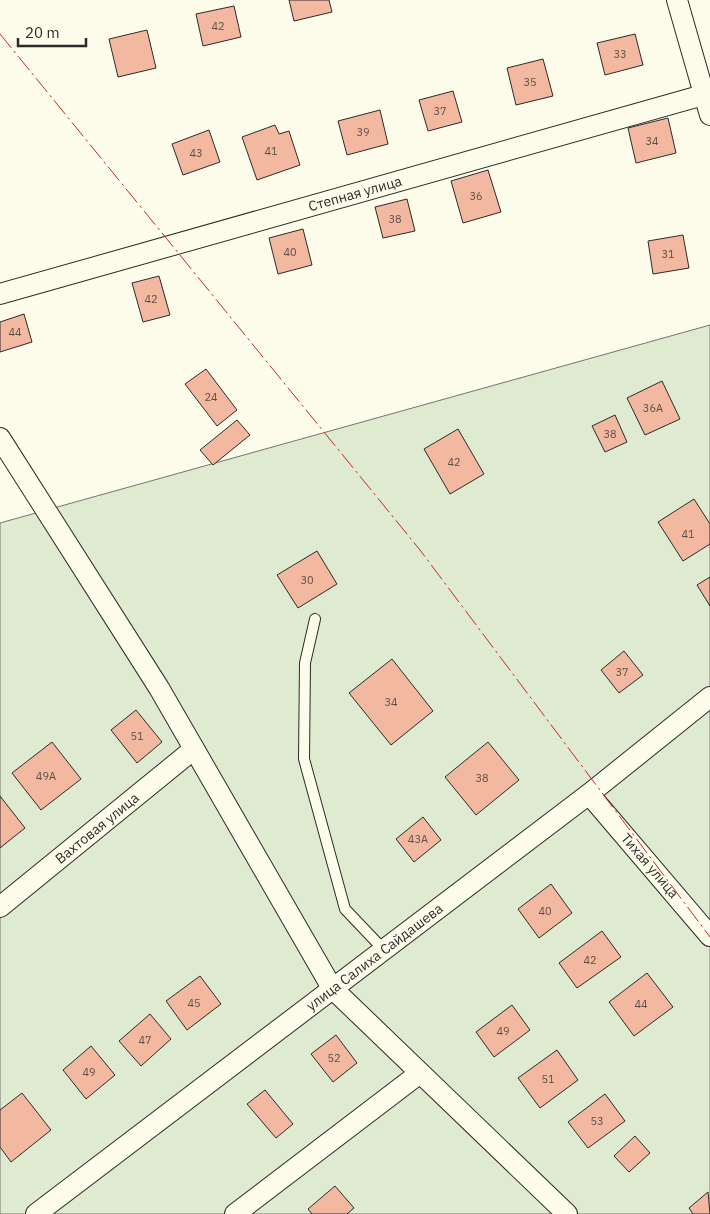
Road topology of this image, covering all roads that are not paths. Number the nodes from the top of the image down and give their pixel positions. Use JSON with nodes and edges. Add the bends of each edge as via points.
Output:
{"nodes":[{"id":1,"x":677,"y":0,"type":"edge"},
{"id":2,"x":706,"y":94,"type":"edge"},
{"id":3,"x":710,"y":114,"type":"edge"},
{"id":4,"x":0,"y":294,"type":"edge"},
{"id":5,"x":0,"y":438,"type":"edge"},
{"id":6,"x":316,"y":619,"type":"dead end"},
{"id":7,"x":710,"y":697,"type":"edge"},
{"id":8,"x":194,"y":750,"type":"junction"},
{"id":9,"x":588,"y":794,"type":"junction"},
{"id":10,"x":0,"y":907,"type":"edge"},
{"id":11,"x":710,"y":936,"type":"edge"},
{"id":12,"x":383,"y":949,"type":"junction"},
{"id":13,"x":332,"y":988,"type":"junction"},
{"id":14,"x":420,"y":1073,"type":"junction"},
{"id":15,"x":36,"y":1214,"type":"edge"},
{"id":16,"x":235,"y":1214,"type":"edge"},
{"id":17,"x":567,"y":1214,"type":"edge"}],
"edges":[{"from":1,"to":2,"type":"street"},
{"from":2,"to":3,"type":"street"},
{"from":2,"to":4,"type":"street","name":"Степная улица"},
{"from":5,"to":8,"type":"street","via":[[159,688]]},
{"from":6,"to":12,"type":"lane","via":[[305,664],[304,759],[344,909]]},
{"from":7,"to":9,"type":"street","name":"улица Салиха Сайдашева"},
{"from":8,"to":10,"type":"street","name":"Вахтовая улица"},
{"from":8,"to":13,"type":"street"},
{"from":9,"to":11,"type":"street","name":"Тихая улица"},
{"from":9,"to":12,"type":"street","name":"улица Салиха Сайдашева"},
{"from":12,"to":13,"type":"street","name":"улица Салиха Сайдашева"},
{"from":13,"to":14,"type":"street"},
{"from":13,"to":15,"type":"street","name":"улица Салиха Сайдашева"},
{"from":14,"to":16,"type":"street"},
{"from":14,"to":17,"type":"street"}]}
